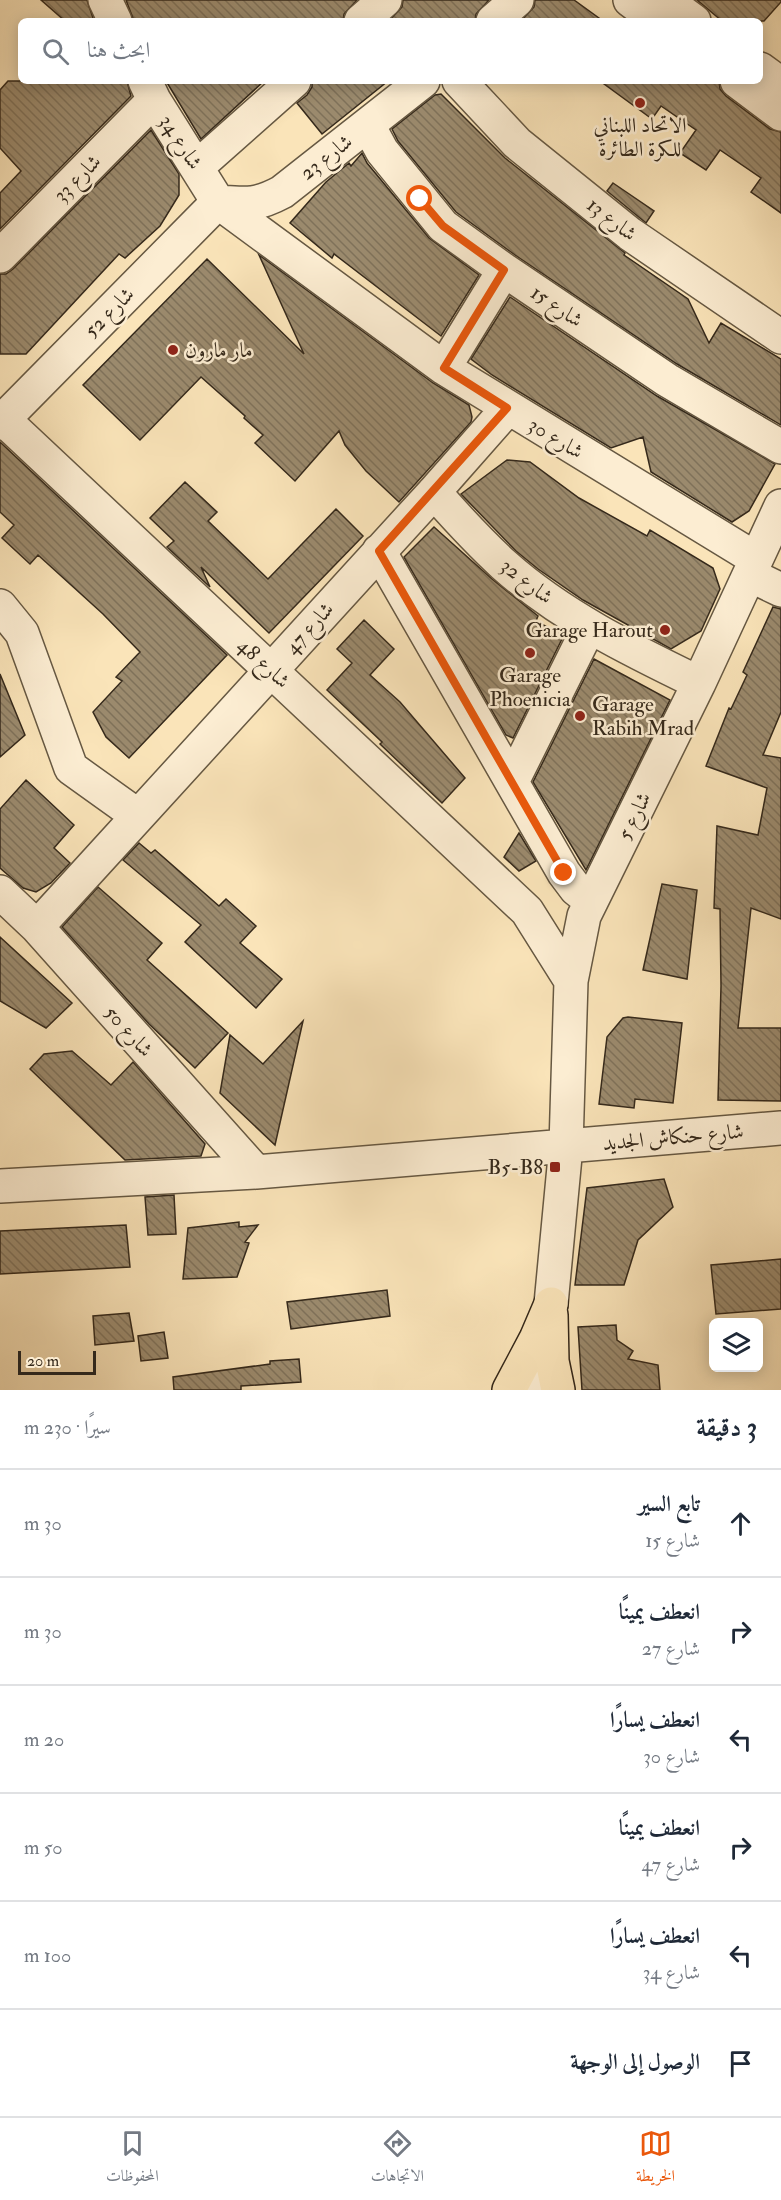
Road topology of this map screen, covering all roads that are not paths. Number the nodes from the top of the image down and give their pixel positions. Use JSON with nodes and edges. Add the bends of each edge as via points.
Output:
{"nodes":[{"id":1,"x":105,"y":0,"type":"edge"},
{"id":2,"x":385,"y":0,"type":"edge"},
{"id":3,"x":517,"y":0,"type":"edge"},
{"id":4,"x":630,"y":0,"type":"edge"},
{"id":5,"x":664,"y":6,"type":"edge"},
{"id":6,"x":114,"y":18,"type":"edge"},
{"id":7,"x":364,"y":18,"type":"edge"},
{"id":8,"x":496,"y":18,"type":"edge"},
{"id":9,"x":688,"y":18,"type":"edge"},
{"id":10,"x":763,"y":71,"type":"edge"},
{"id":11,"x":291,"y":84,"type":"edge"},
{"id":12,"x":419,"y":84,"type":"edge"},
{"id":13,"x":462,"y":84,"type":"edge"},
{"id":14,"x":741,"y":84,"type":"edge"},
{"id":15,"x":781,"y":84,"type":"edge"},
{"id":16,"x":149,"y":91,"type":"edge"},
{"id":17,"x":781,"y":114,"type":"edge"},
{"id":18,"x":368,"y":125,"type":"junction"},
{"id":19,"x":197,"y":167,"type":"junction"},
{"id":20,"x":218,"y":202,"type":"junction"},
{"id":21,"x":0,"y":256,"type":"edge"},
{"id":22,"x":504,"y":270,"type":"junction"},
{"id":23,"x":781,"y":337,"type":"edge"},
{"id":24,"x":444,"y":368,"type":"junction"},
{"id":25,"x":507,"y":408,"type":"junction"},
{"id":26,"x":1,"y":419,"type":"edge"},
{"id":27,"x":781,"y":447,"type":"edge"},
{"id":28,"x":434,"y":492,"type":"junction"},
{"id":29,"x":781,"y":506,"type":"edge"},
{"id":30,"x":379,"y":551,"type":"junction"},
{"id":31,"x":753,"y":567,"type":"junction"},
{"id":32,"x":781,"y":590,"type":"edge"},
{"id":33,"x":0,"y":606,"type":"edge"},
{"id":34,"x":589,"y":627,"type":"junction"},
{"id":35,"x":272,"y":670,"type":"junction"},
{"id":36,"x":699,"y":684,"type":"junction"},
{"id":37,"x":512,"y":782,"type":"junction"},
{"id":38,"x":138,"y":816,"type":"junction"},
{"id":39,"x":0,"y":892,"type":"edge"},
{"id":40,"x":588,"y":908,"type":"junction"},
{"id":41,"x":527,"y":911,"type":"junction"},
{"id":42,"x":37,"y":927,"type":"junction"},
{"id":43,"x":571,"y":981,"type":"junction"},
{"id":44,"x":781,"y":1128,"type":"edge"},
{"id":45,"x":566,"y":1146,"type":"junction"},
{"id":46,"x":256,"y":1172,"type":"junction"},
{"id":47,"x":0,"y":1186,"type":"edge"},
{"id":48,"x":551,"y":1304,"type":"junction"},
{"id":49,"x":509,"y":1390,"type":"edge"},
{"id":50,"x":529,"y":1390,"type":"edge"},
{"id":51,"x":558,"y":1390,"type":"edge"}],
"edges":[{"from":1,"to":6,"type":"street"},
{"from":2,"to":7,"type":"street"},
{"from":3,"to":8,"type":"street"},
{"from":4,"to":5,"type":"street"},
{"from":5,"to":9,"type":"street"},
{"from":10,"to":15,"type":"street"},
{"from":11,"to":19,"type":"street"},
{"from":12,"to":18,"type":"street","name":"شارع 23"},
{"from":13,"to":23,"type":"street","name":"شارع 13","via":[[518,143],[630,234]]},
{"from":14,"to":17,"type":"street"},
{"from":16,"to":19,"type":"street","name":"شارع 34"},
{"from":16,"to":21,"type":"street","name":"شارع 33"},
{"from":18,"to":20,"type":"street","name":"شارع 23","via":[[282,192],[248,204]]},
{"from":18,"to":22,"type":"street","name":"شارع 15","via":[[382,151],[443,226]]},
{"from":19,"to":20,"type":"street","name":"شارع 34"},
{"from":20,"to":24,"type":"street","name":"شارع 30"},
{"from":20,"to":26,"type":"street","name":"شارع 52"},
{"from":22,"to":24,"type":"street"},
{"from":22,"to":27,"type":"street","name":"شارع 15","via":[[667,380]]},
{"from":24,"to":25,"type":"street","name":"شارع 30"},
{"from":25,"to":28,"type":"street","name":"شارع 47"},
{"from":25,"to":31,"type":"street","name":"شارع 30"},
{"from":26,"to":35,"type":"street","name":"شارع 48"},
{"from":28,"to":30,"type":"street","name":"شارع 47"},
{"from":28,"to":34,"type":"street","name":"شارع 32","via":[[505,566]]},
{"from":29,"to":31,"type":"street","name":"شارع 5"},
{"from":30,"to":35,"type":"street","name":"شارع 47"},
{"from":30,"to":37,"type":"street"},
{"from":31,"to":32,"type":"street","name":"شارع 30"},
{"from":31,"to":36,"type":"street","name":"شارع 5"},
{"from":33,"to":38,"type":"street","via":[[22,633],[71,768]]},
{"from":34,"to":36,"type":"street","name":"شارع 32"},
{"from":34,"to":37,"type":"street"},
{"from":35,"to":38,"type":"street","name":"شارع 47"},
{"from":35,"to":41,"type":"street","name":"شارع 48"},
{"from":36,"to":40,"type":"street","name":"شارع 5"},
{"from":37,"to":40,"type":"street"},
{"from":38,"to":42,"type":"street","name":"شارع 47"},
{"from":39,"to":42,"type":"street","name":"شارع 50"},
{"from":40,"to":41,"type":"street"},
{"from":40,"to":43,"type":"street","name":"شارع 5"},
{"from":41,"to":43,"type":"street","name":"شارع 48"},
{"from":42,"to":46,"type":"street","name":"شارع 50"},
{"from":43,"to":45,"type":"street","name":"شارع 5"},
{"from":44,"to":45,"type":"street","name":"شارع حنكاش الجديد"},
{"from":45,"to":46,"type":"street","name":"شارع حنكاش الجديد"},
{"from":45,"to":48,"type":"street","name":"شارع 5"},
{"from":46,"to":47,"type":"street","name":"شارع حنكاش الجديد"},
{"from":48,"to":49,"type":"highway"},
{"from":48,"to":50,"type":"street","name":"شارع 5"},
{"from":48,"to":51,"type":"highway","via":[[552,1361]]}]}
